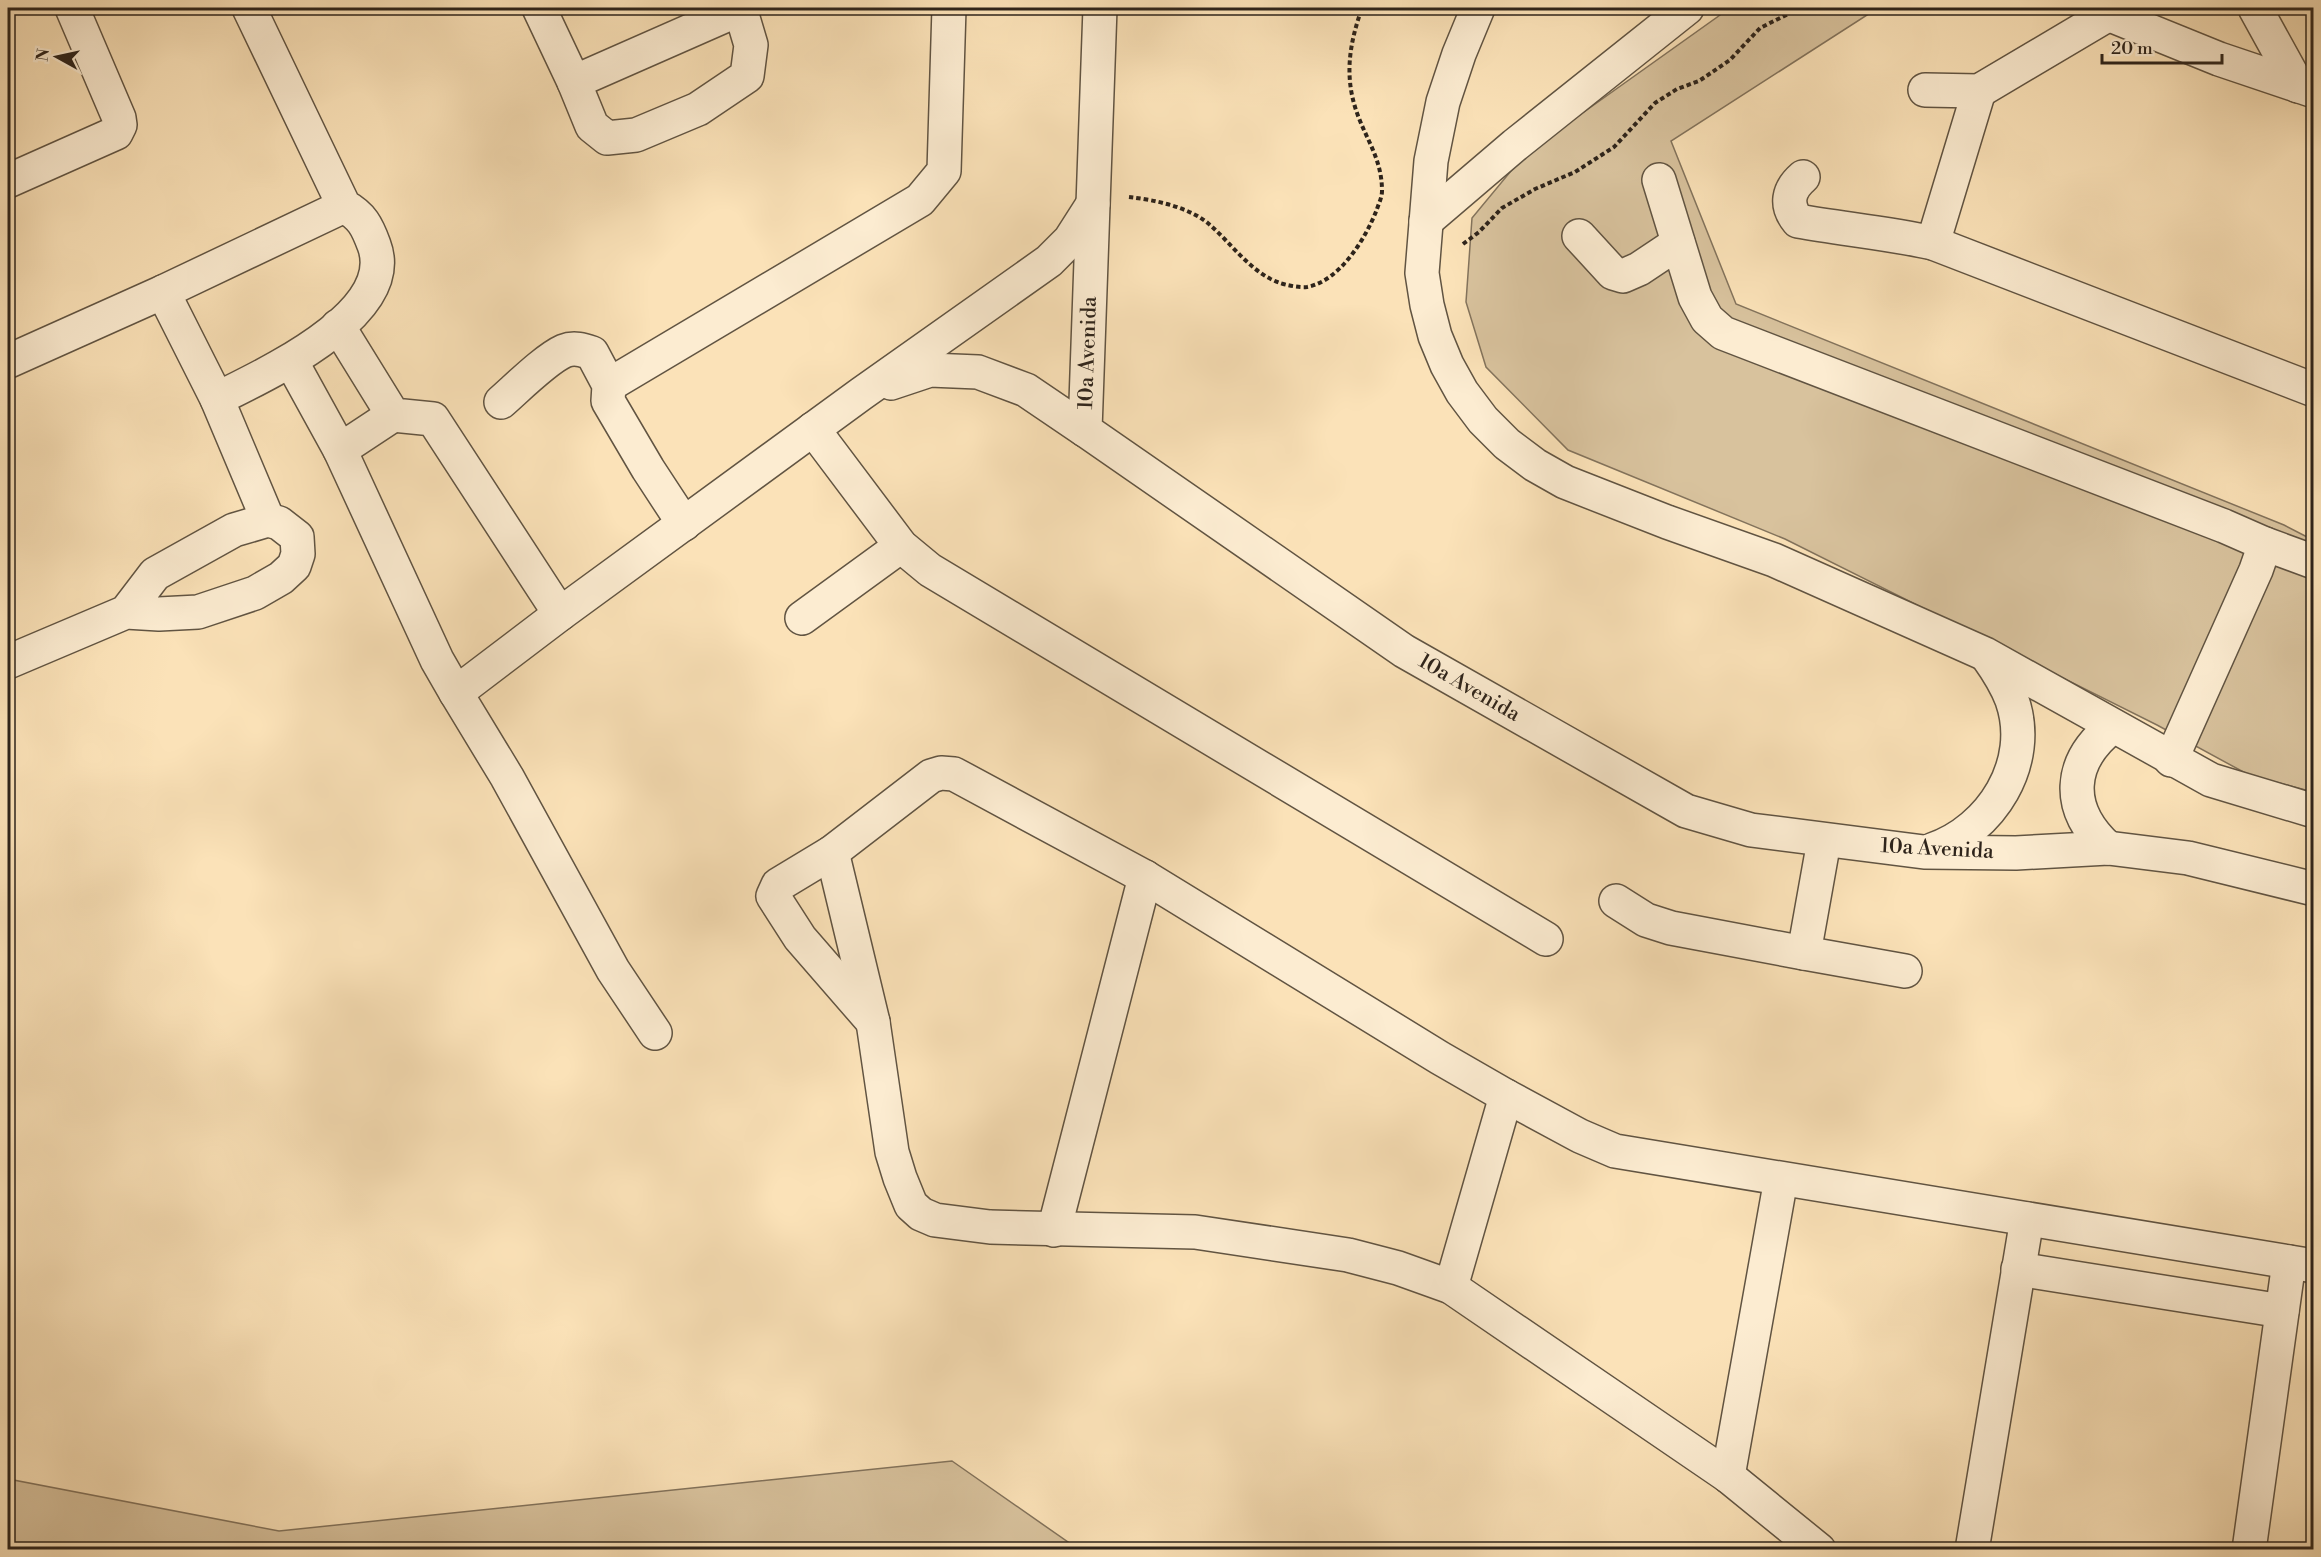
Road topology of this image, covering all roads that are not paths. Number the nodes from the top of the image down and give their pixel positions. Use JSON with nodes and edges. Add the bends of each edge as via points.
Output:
{"nodes":[{"id":1,"x":72,"y":8,"type":"edge"},
{"id":2,"x":249,"y":8,"type":"edge"},
{"id":3,"x":539,"y":8,"type":"edge"},
{"id":4,"x":740,"y":8,"type":"edge"},
{"id":5,"x":949,"y":8,"type":"edge"},
{"id":6,"x":1100,"y":8,"type":"edge"},
{"id":7,"x":1478,"y":8,"type":"edge"},
{"id":8,"x":1687,"y":8,"type":"edge"},
{"id":9,"x":2254,"y":8,"type":"edge"},
{"id":10,"x":2114,"y":11,"type":"edge"},
{"id":11,"x":574,"y":82,"type":"junction"},
{"id":12,"x":2306,"y":89,"type":"edge"},
{"id":13,"x":1925,"y":90,"type":"dead end"},
{"id":14,"x":1979,"y":91,"type":"junction"},
{"id":15,"x":1803,"y":177,"type":"dead end"},
{"id":16,"x":8,"y":180,"type":"edge"},
{"id":17,"x":1659,"y":180,"type":"dead end"},
{"id":18,"x":1095,"y":198,"type":"junction"},
{"id":19,"x":344,"y":206,"type":"junction"},
{"id":20,"x":1426,"y":221,"type":"junction"},
{"id":21,"x":1579,"y":236,"type":"dead end"},
{"id":22,"x":1678,"y":243,"type":"junction"},
{"id":23,"x":1933,"y":243,"type":"junction"},
{"id":24,"x":163,"y":292,"type":"junction"},
{"id":25,"x":338,"y":326,"type":"junction"},
{"id":26,"x":8,"y":360,"type":"edge"},
{"id":27,"x":291,"y":361,"type":"junction"},
{"id":28,"x":609,"y":385,"type":"junction"},
{"id":29,"x":2313,"y":390,"type":"edge"},
{"id":30,"x":861,"y":394,"type":"junction"},
{"id":31,"x":217,"y":399,"type":"junction"},
{"id":32,"x":501,"y":402,"type":"dead end"},
{"id":33,"x":393,"y":415,"type":"junction"},
{"id":34,"x":813,"y":429,"type":"junction"},
{"id":35,"x":1085,"y":430,"type":"junction"},
{"id":36,"x":340,"y":450,"type":"junction"},
{"id":37,"x":268,"y":520,"type":"junction"},
{"id":38,"x":684,"y":524,"type":"junction"},
{"id":39,"x":2265,"y":544,"type":"junction"},
{"id":40,"x":901,"y":546,"type":"junction"},
{"id":41,"x":2313,"y":562,"type":"edge"},
{"id":42,"x":126,"y":612,"type":"junction"},
{"id":43,"x":560,"y":614,"type":"junction"},
{"id":44,"x":802,"y":618,"type":"dead end"},
{"id":45,"x":1985,"y":654,"type":"junction"},
{"id":46,"x":8,"y":662,"type":"edge"},
{"id":47,"x":456,"y":693,"type":"junction"},
{"id":48,"x":2113,"y":726,"type":"junction"},
{"id":49,"x":2171,"y":760,"type":"junction"},
{"id":50,"x":2313,"y":811,"type":"edge"},
{"id":51,"x":1824,"y":841,"type":"junction"},
{"id":52,"x":2108,"y":848,"type":"junction"},
{"id":53,"x":1924,"y":852,"type":"junction"},
{"id":54,"x":831,"y":853,"type":"junction"},
{"id":55,"x":1145,"y":877,"type":"junction"},
{"id":56,"x":2313,"y":889,"type":"edge"},
{"id":57,"x":1616,"y":901,"type":"dead end"},
{"id":58,"x":1546,"y":939,"type":"dead end"},
{"id":59,"x":1803,"y":953,"type":"junction"},
{"id":60,"x":1905,"y":971,"type":"dead end"},
{"id":61,"x":873,"y":1022,"type":"junction"},
{"id":62,"x":655,"y":1033,"type":"dead end"},
{"id":63,"x":1506,"y":1096,"type":"junction"},
{"id":64,"x":1781,"y":1179,"type":"junction"},
{"id":65,"x":2026,"y":1219,"type":"junction"},
{"id":66,"x":1054,"y":1230,"type":"junction"},
{"id":67,"x":2301,"y":1264,"type":"edge"},
{"id":68,"x":2018,"y":1269,"type":"junction"},
{"id":69,"x":1451,"y":1287,"type":"junction"},
{"id":70,"x":2282,"y":1311,"type":"junction"},
{"id":71,"x":1728,"y":1476,"type":"junction"},
{"id":72,"x":1819,"y":1550,"type":"edge"},
{"id":73,"x":1972,"y":1550,"type":"edge"},
{"id":74,"x":2249,"y":1550,"type":"edge"}],
"edges":[{"from":1,"to":16,"type":"street","via":[[120,125],[117,133]]},
{"from":2,"to":19,"type":"street"},
{"from":3,"to":11,"type":"street"},
{"from":4,"to":11,"type":"street"},
{"from":4,"to":11,"type":"street","via":[[752,45],[747,76],[698,110],[636,135],[607,138],[592,126]]},
{"from":5,"to":28,"type":"street","via":[[944,171],[920,200]]},
{"from":6,"to":18,"type":"street","name":"10a Avenida"},
{"from":7,"to":20,"type":"street","via":[[1443,102],[1431,161]]},
{"from":8,"to":20,"type":"street"},
{"from":9,"to":12,"type":"street"},
{"from":10,"to":12,"type":"street","via":[[2219,59]]},
{"from":10,"to":14,"type":"street"},
{"from":13,"to":14,"type":"street"},
{"from":14,"to":23,"type":"street"},
{"from":15,"to":23,"type":"street","via":[[1790,196],[1792,214],[1798,221]]},
{"from":17,"to":22,"type":"street"},
{"from":18,"to":30,"type":"street","via":[[1070,240],[1049,261]]},
{"from":18,"to":35,"type":"street","name":"10a Avenida"},
{"from":19,"to":24,"type":"street"},
{"from":19,"to":25,"type":"street","via":[[365,221],[376,251],[376,270],[371,288],[356,310]]},
{"from":20,"to":45,"type":"street","via":[[1422,273],[1435,336],[1462,392],[1491,428],[1535,465],[1565,482],[1774,560]]},
{"from":21,"to":22,"type":"street","via":[[1613,273],[1623,276]]},
{"from":22,"to":39,"type":"street","via":[[1695,297],[1707,319],[1723,333]]},
{"from":23,"to":29,"type":"street"},
{"from":24,"to":26,"type":"street"},
{"from":24,"to":31,"type":"street"},
{"from":25,"to":27,"type":"street"},
{"from":25,"to":33,"type":"street"},
{"from":27,"to":31,"type":"street"},
{"from":27,"to":36,"type":"street"},
{"from":28,"to":32,"type":"street","via":[[592,353],[579,349],[565,351]]},
{"from":28,"to":38,"type":"street","via":[[608,401]]},
{"from":30,"to":34,"type":"street"},
{"from":30,"to":35,"type":"street","via":[[930,370],[978,372],[1026,390]]},
{"from":31,"to":37,"type":"street"},
{"from":33,"to":36,"type":"street"},
{"from":33,"to":43,"type":"street","via":[[432,419]]},
{"from":34,"to":38,"type":"street"},
{"from":34,"to":40,"type":"street"},
{"from":35,"to":51,"type":"street","name":"10a Avenida","via":[[1404,651],[1686,811],[1751,830]]},
{"from":36,"to":47,"type":"street"},
{"from":37,"to":42,"type":"street","via":[[234,530],[165,567]]},
{"from":37,"to":42,"type":"street","via":[[297,537],[294,566],[281,578],[255,593],[198,612]]},
{"from":38,"to":43,"type":"street"},
{"from":39,"to":41,"type":"street"},
{"from":39,"to":49,"type":"street"},
{"from":40,"to":44,"type":"street"},
{"from":40,"to":58,"type":"street","via":[[965,592]]},
{"from":42,"to":46,"type":"street"},
{"from":43,"to":47,"type":"street"},
{"from":45,"to":48,"type":"street"},
{"from":45,"to":53,"type":"street","via":[[2002,677],[2013,702],[2017,730],[2010,775],[1993,808],[1974,828],[1950,843]]},
{"from":47,"to":62,"type":"street","via":[[614,970]]},
{"from":48,"to":49,"type":"street"},
{"from":48,"to":52,"type":"street","via":[[2088,751],[2077,786],[2085,821]]},
{"from":49,"to":50,"type":"street","via":[[2211,780]]},
{"from":51,"to":53,"type":"street","name":"10a Avenida"},
{"from":51,"to":59,"type":"street"},
{"from":52,"to":53,"type":"street","name":"10a Avenida"},
{"from":52,"to":56,"type":"street","name":"10a Avenida","via":[[2188,858]]},
{"from":54,"to":55,"type":"street","via":[[931,776],[941,773],[954,774]]},
{"from":54,"to":61,"type":"street"},
{"from":54,"to":61,"type":"street","via":[[778,885],[773,896],[800,938]]},
{"from":55,"to":63,"type":"street"},
{"from":55,"to":66,"type":"street"},
{"from":57,"to":59,"type":"street","via":[[1646,920],[1671,928]]},
{"from":59,"to":60,"type":"street"},
{"from":61,"to":66,"type":"street","via":[[892,1152],[911,1205],[934,1220]]},
{"from":63,"to":64,"type":"street","via":[[1615,1151]]},
{"from":63,"to":69,"type":"street"},
{"from":64,"to":65,"type":"street"},
{"from":64,"to":71,"type":"street"},
{"from":65,"to":67,"type":"street"},
{"from":65,"to":68,"type":"street"},
{"from":66,"to":69,"type":"street","via":[[1195,1232],[1348,1255]]},
{"from":67,"to":70,"type":"street"},
{"from":68,"to":70,"type":"street"},
{"from":68,"to":73,"type":"street"},
{"from":69,"to":71,"type":"street"},
{"from":70,"to":74,"type":"street"},
{"from":71,"to":72,"type":"street"}]}
